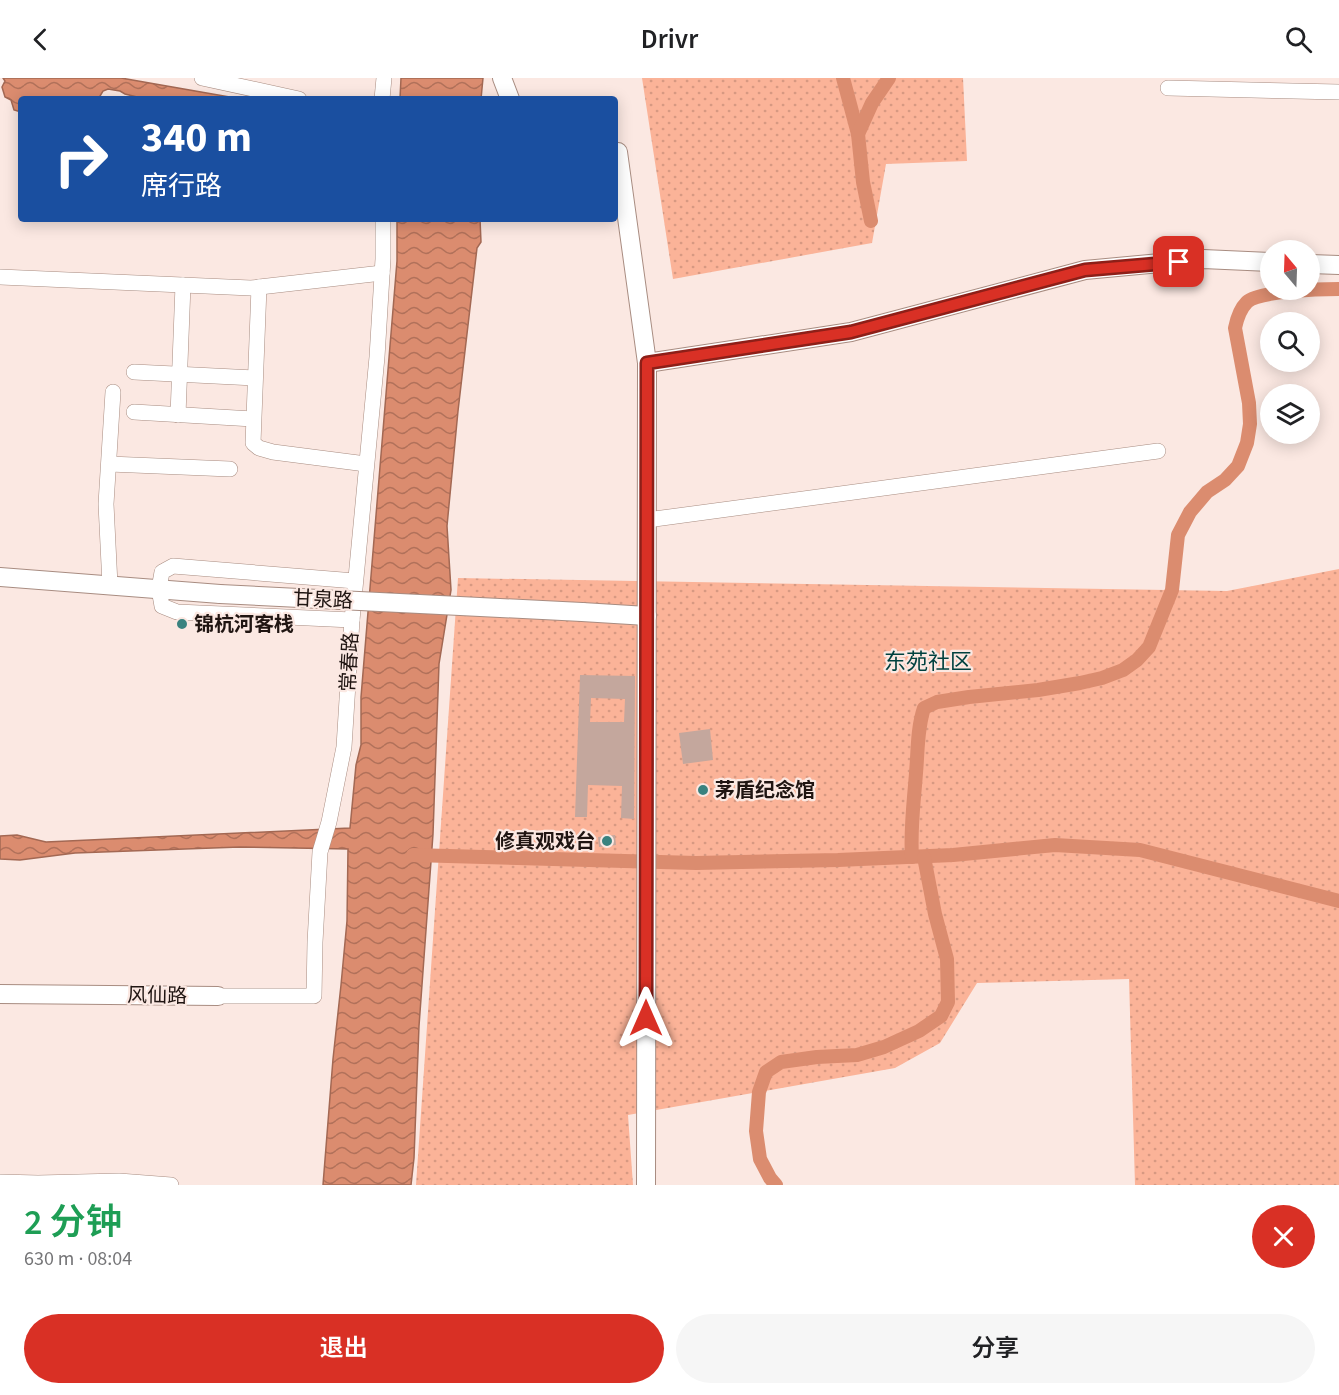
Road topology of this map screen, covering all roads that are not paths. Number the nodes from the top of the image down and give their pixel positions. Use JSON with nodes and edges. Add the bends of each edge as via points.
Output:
{"nodes":[{"id":1,"x":202,"y":78,"type":"edge"},
{"id":2,"x":384,"y":78,"type":"edge"},
{"id":3,"x":502,"y":78,"type":"edge"},
{"id":4,"x":1168,"y":88,"type":"dead end"},
{"id":5,"x":1339,"y":92,"type":"edge"},
{"id":6,"x":285,"y":96,"type":"edge"},
{"id":7,"x":382,"y":96,"type":"edge"},
{"id":8,"x":509,"y":96,"type":"edge"},
{"id":9,"x":618,"y":152,"type":"edge"},
{"id":10,"x":383,"y":222,"type":"edge"},
{"id":11,"x":1260,"y":262,"type":"edge"},
{"id":12,"x":1320,"y":265,"type":"edge"},
{"id":13,"x":1338,"y":268,"type":"edge"},
{"id":14,"x":382,"y":273,"type":"junction"},
{"id":15,"x":0,"y":277,"type":"edge"},
{"id":16,"x":183,"y":285,"type":"junction"},
{"id":17,"x":259,"y":287,"type":"junction"},
{"id":18,"x":647,"y":363,"type":"junction"},
{"id":19,"x":134,"y":372,"type":"dead end"},
{"id":20,"x":180,"y":374,"type":"junction"},
{"id":21,"x":255,"y":378,"type":"junction"},
{"id":22,"x":113,"y":392,"type":"dead end"},
{"id":23,"x":134,"y":412,"type":"dead end"},
{"id":24,"x":178,"y":415,"type":"junction"},
{"id":25,"x":253,"y":419,"type":"junction"},
{"id":26,"x":1158,"y":451,"type":"dead end"},
{"id":27,"x":109,"y":464,"type":"junction"},
{"id":28,"x":366,"y":464,"type":"junction"},
{"id":29,"x":230,"y":469,"type":"dead end"},
{"id":30,"x":647,"y":520,"type":"junction"},
{"id":31,"x":0,"y":577,"type":"edge"},
{"id":32,"x":355,"y":581,"type":"junction"},
{"id":33,"x":110,"y":585,"type":"junction"},
{"id":34,"x":159,"y":589,"type":"junction"},
{"id":35,"x":647,"y":616,"type":"junction"},
{"id":36,"x":351,"y":620,"type":"junction"},
{"id":37,"x":0,"y":994,"type":"edge"},
{"id":38,"x":218,"y":996,"type":"joint"},
{"id":39,"x":314,"y":996,"type":"joint"},
{"id":40,"x":0,"y":1182,"type":"edge"},
{"id":41,"x":171,"y":1185,"type":"edge"},
{"id":42,"x":646,"y":1185,"type":"edge"}],
"edges":[{"from":1,"to":6,"type":"street"},
{"from":2,"to":7,"type":"street"},
{"from":3,"to":8,"type":"street"},
{"from":4,"to":5,"type":"street"},
{"from":9,"to":18,"type":"street"},
{"from":10,"to":14,"type":"street","name":"常春路"},
{"from":11,"to":18,"type":"street","via":[[1203,259],[1085,270],[851,332]]},
{"from":12,"to":13,"type":"street"},
{"from":14,"to":17,"type":"street"},
{"from":14,"to":28,"type":"street","name":"常春路"},
{"from":15,"to":16,"type":"street"},
{"from":16,"to":17,"type":"street"},
{"from":16,"to":20,"type":"street"},
{"from":17,"to":21,"type":"street"},
{"from":18,"to":30,"type":"street"},
{"from":19,"to":20,"type":"street"},
{"from":20,"to":21,"type":"street"},
{"from":20,"to":24,"type":"street"},
{"from":21,"to":25,"type":"street"},
{"from":22,"to":27,"type":"street"},
{"from":23,"to":24,"type":"street"},
{"from":24,"to":25,"type":"street"},
{"from":25,"to":28,"type":"street","via":[[253,443],[258,448]]},
{"from":26,"to":30,"type":"street"},
{"from":27,"to":29,"type":"street"},
{"from":27,"to":33,"type":"street","via":[[106,504]]},
{"from":28,"to":32,"type":"street","name":"常春路"},
{"from":30,"to":35,"type":"street"},
{"from":31,"to":33,"type":"street","name":"甘泉路"},
{"from":32,"to":34,"type":"street","via":[[173,566],[162,572]]},
{"from":32,"to":36,"type":"street","name":"常春路"},
{"from":33,"to":34,"type":"street","name":"甘泉路"},
{"from":34,"to":35,"type":"street","name":"甘泉路","bridge":true},
{"from":34,"to":36,"type":"street","via":[[162,606],[177,612]]},
{"from":35,"to":42,"type":"street"},
{"from":36,"to":39,"type":"street","name":"常春路","via":[[344,747],[320,852]]},
{"from":37,"to":38,"type":"street","name":"风仙路"},
{"from":38,"to":39,"type":"street","name":"风仙路"},
{"from":40,"to":41,"type":"street","via":[[119,1181]]}]}
